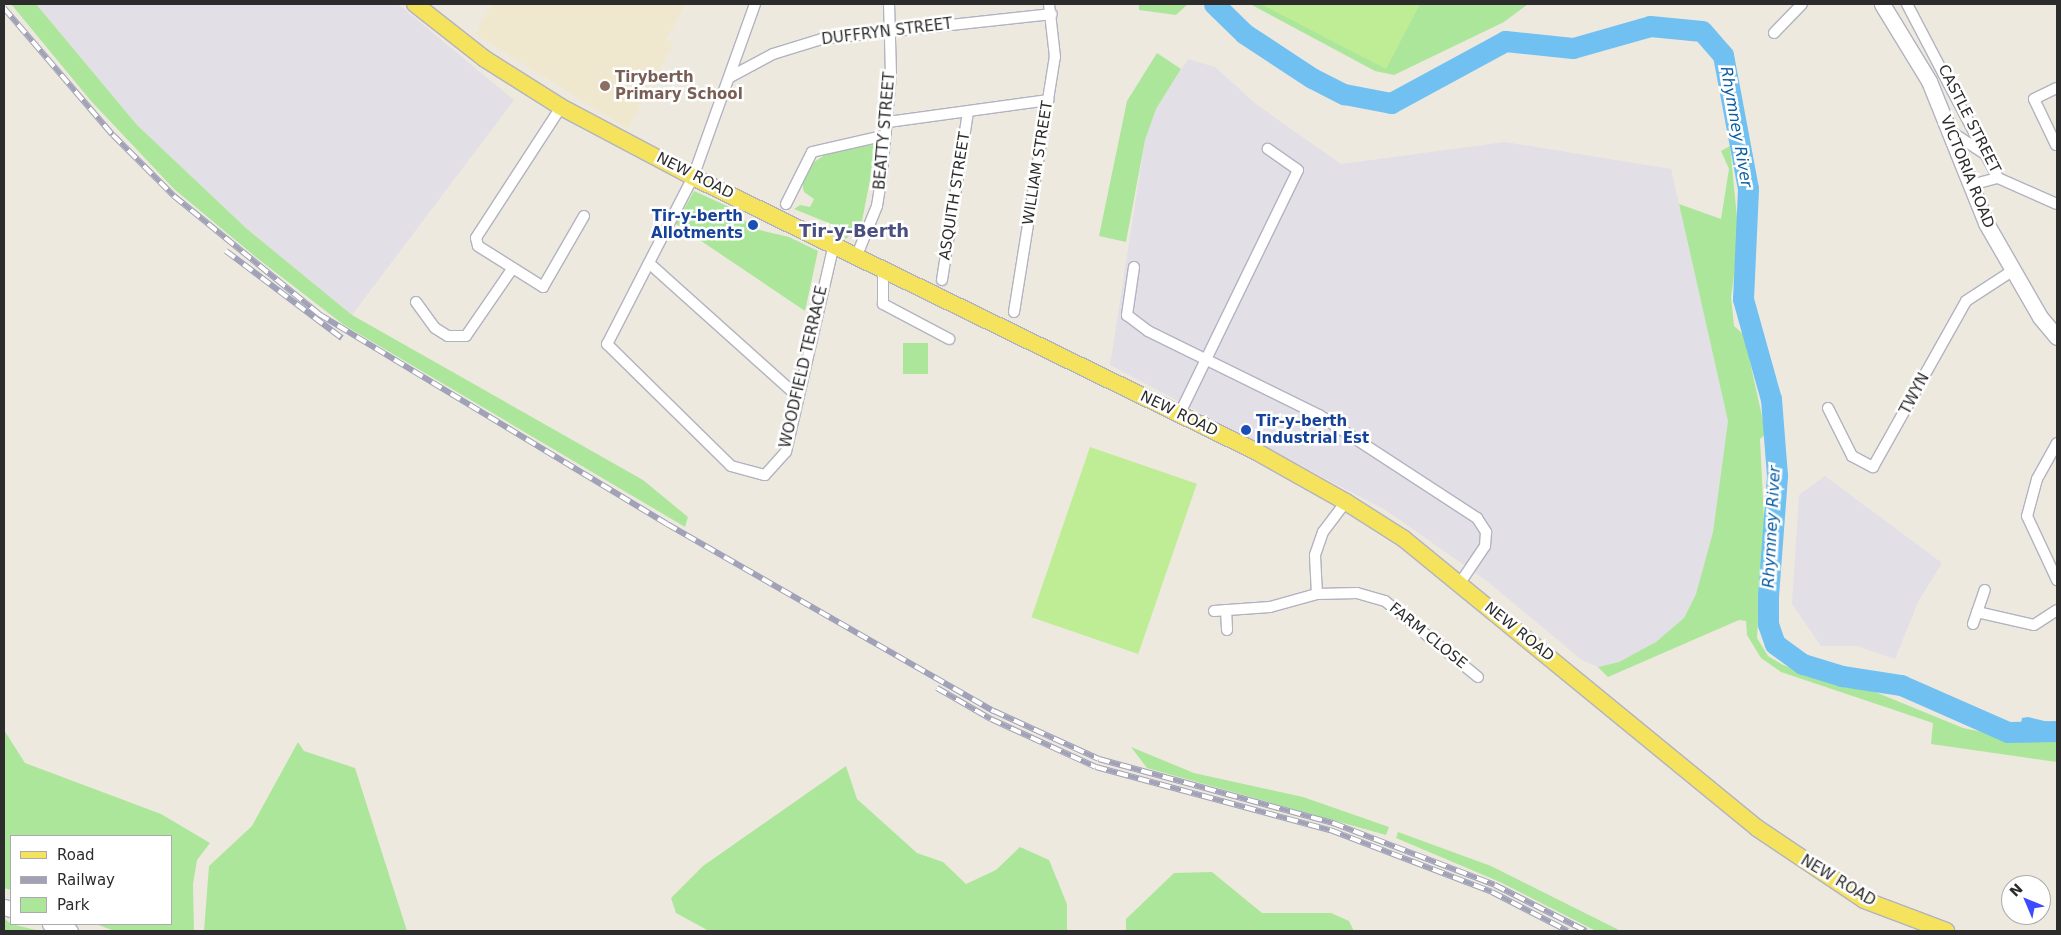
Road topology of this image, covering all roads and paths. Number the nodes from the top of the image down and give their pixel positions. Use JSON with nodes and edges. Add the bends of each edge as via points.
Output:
{"nodes":[{"id":1,"x":414,"y":4,"type":"edge"},
{"id":2,"x":755,"y":4,"type":"edge"},
{"id":3,"x":889,"y":4,"type":"edge"},
{"id":4,"x":1802,"y":4,"type":"edge"},
{"id":5,"x":1882,"y":4,"type":"edge"},
{"id":6,"x":1907,"y":4,"type":"edge"},
{"id":7,"x":1051,"y":9,"type":"edge"},
{"id":8,"x":890,"y":30,"type":"junction"},
{"id":9,"x":1774,"y":32,"type":"dead end"},
{"id":10,"x":730,"y":77,"type":"junction"},
{"id":11,"x":2057,"y":88,"type":"edge"},
{"id":12,"x":1048,"y":100,"type":"junction"},
{"id":13,"x":561,"y":107,"type":"junction"},
{"id":14,"x":968,"y":112,"type":"junction"},
{"id":15,"x":888,"y":122,"type":"junction"},
{"id":16,"x":1950,"y":131,"type":"junction"},
{"id":17,"x":886,"y":135,"type":"junction"},
{"id":18,"x":2056,"y":145,"type":"edge"},
{"id":19,"x":1268,"y":149,"type":"dead end"},
{"id":20,"x":1988,"y":156,"type":"junction"},
{"id":21,"x":693,"y":177,"type":"junction"},
{"id":22,"x":1998,"y":178,"type":"junction"},
{"id":23,"x":1971,"y":185,"type":"junction"},
{"id":24,"x":786,"y":204,"type":"dead end"},
{"id":25,"x":2057,"y":204,"type":"edge"},
{"id":26,"x":584,"y":216,"type":"dead end"},
{"id":27,"x":834,"y":244,"type":"junction"},
{"id":28,"x":857,"y":255,"type":"junction"},
{"id":29,"x":649,"y":264,"type":"junction"},
{"id":30,"x":883,"y":267,"type":"junction"},
{"id":31,"x":1134,"y":267,"type":"dead end"},
{"id":32,"x":512,"y":269,"type":"junction"},
{"id":33,"x":2012,"y":271,"type":"junction"},
{"id":34,"x":942,"y":280,"type":"dead end"},
{"id":35,"x":416,"y":302,"type":"dead end"},
{"id":36,"x":1014,"y":312,"type":"dead end"},
{"id":37,"x":2057,"y":337,"type":"edge"},
{"id":38,"x":949,"y":339,"type":"dead end"},
{"id":39,"x":1208,"y":358,"type":"junction"},
{"id":40,"x":797,"y":396,"type":"junction"},
{"id":41,"x":1828,"y":408,"type":"dead end"},
{"id":42,"x":1178,"y":414,"type":"junction"},
{"id":43,"x":2057,"y":443,"type":"edge"},
{"id":44,"x":1346,"y":502,"type":"junction"},
{"id":45,"x":2057,"y":580,"type":"edge"},
{"id":46,"x":1460,"y":583,"type":"junction"},
{"id":47,"x":1985,"y":590,"type":"dead end"},
{"id":48,"x":1316,"y":594,"type":"junction"},
{"id":49,"x":1226,"y":610,"type":"junction"},
{"id":50,"x":2057,"y":610,"type":"edge"},
{"id":51,"x":1214,"y":611,"type":"dead end"},
{"id":52,"x":1977,"y":612,"type":"junction"},
{"id":53,"x":1973,"y":624,"type":"dead end"},
{"id":54,"x":1227,"y":630,"type":"dead end"},
{"id":55,"x":1478,"y":677,"type":"dead end"},
{"id":56,"x":53,"y":925,"type":"edge"},
{"id":57,"x":70,"y":931,"type":"edge"},
{"id":58,"x":1946,"y":931,"type":"edge"}],
"edges":[{"from":1,"to":13,"type":"main road","name":"NEW ROAD","via":[[485,59]]},
{"from":2,"to":10,"type":"street","name":"WOODFIELD TERRACE"},
{"from":3,"to":8,"type":"street","name":"BEATTY STREET"},
{"from":4,"to":9,"type":"street"},
{"from":5,"to":16,"type":"main road","name":"VICTORIA ROAD","via":[[1910,45]]},
{"from":6,"to":20,"type":"street","name":"CASTLE STREET"},
{"from":7,"to":8,"type":"street","name":"DUFFRYN STREET"},
{"from":7,"to":12,"type":"street","name":"WILLIAM STREET","via":[[1055,57]]},
{"from":8,"to":10,"type":"street","name":"DUFFRYN STREET","via":[[802,44]]},
{"from":8,"to":15,"type":"street","name":"BEATTY STREET"},
{"from":10,"to":21,"type":"street","name":"WOODFIELD TERRACE"},
{"from":11,"to":18,"type":"street","via":[[2034,99]]},
{"from":12,"to":14,"type":"street"},
{"from":12,"to":36,"type":"street","name":"WILLIAM STREET"},
{"from":13,"to":21,"type":"main road","name":"NEW ROAD"},
{"from":13,"to":32,"type":"street","via":[[476,238],[478,246]]},
{"from":14,"to":15,"type":"street"},
{"from":14,"to":34,"type":"street","name":"ASQUITH STREET"},
{"from":15,"to":17,"type":"street","name":"BEATTY STREET"},
{"from":16,"to":20,"type":"street"},
{"from":16,"to":23,"type":"main road","name":"VICTORIA ROAD"},
{"from":17,"to":24,"type":"street","via":[[812,152]]},
{"from":17,"to":28,"type":"street","name":"BEATTY STREET","via":[[877,206]]},
{"from":19,"to":39,"type":"street","via":[[1298,170]]},
{"from":20,"to":22,"type":"street","name":"CASTLE STREET"},
{"from":21,"to":27,"type":"main road","name":"NEW ROAD"},
{"from":21,"to":29,"type":"street","name":"WOODFIELD TERRACE"},
{"from":22,"to":23,"type":"street"},
{"from":22,"to":25,"type":"street","name":"CASTLE STREET"},
{"from":23,"to":33,"type":"main road","name":"VICTORIA ROAD"},
{"from":26,"to":32,"type":"street","via":[[543,287]]},
{"from":27,"to":28,"type":"main road","name":"NEW ROAD"},
{"from":27,"to":40,"type":"street","name":"WOODFIELD TERRACE"},
{"from":28,"to":30,"type":"main road","name":"NEW ROAD"},
{"from":29,"to":40,"type":"street"},
{"from":29,"to":40,"type":"street","name":"WOODFIELD TERRACE","via":[[607,344],[701,440],[743,473],[765,475],[786,452]]},
{"from":30,"to":38,"type":"street","via":[[882,304]]},
{"from":30,"to":42,"type":"main road","name":"NEW ROAD"},
{"from":31,"to":39,"type":"street","via":[[1127,315],[1148,331]]},
{"from":32,"to":35,"type":"street","via":[[466,336],[448,336],[435,328]]},
{"from":33,"to":37,"type":"main road","name":"VICTORIA ROAD"},
{"from":33,"to":41,"type":"street","name":"TWYN","via":[[1966,301],[1873,467],[1852,456]]},
{"from":39,"to":42,"type":"street"},
{"from":39,"to":46,"type":"street","via":[[1320,415],[1477,518],[1486,532],[1485,546]]},
{"from":42,"to":44,"type":"main road","name":"NEW ROAD","via":[[1257,452]]},
{"from":43,"to":45,"type":"street","via":[[2037,479],[2027,516]]},
{"from":44,"to":46,"type":"main road","name":"NEW ROAD","via":[[1404,539]]},
{"from":44,"to":48,"type":"street","via":[[1323,532],[1315,555]]},
{"from":46,"to":58,"type":"main road","name":"NEW ROAD","via":[[1771,838],[1864,900]]},
{"from":47,"to":52,"type":"street"},
{"from":48,"to":49,"type":"street","name":"FARM CLOSE","via":[[1270,607]]},
{"from":48,"to":55,"type":"street","name":"FARM CLOSE","via":[[1357,593],[1385,601]]},
{"from":49,"to":51,"type":"street","name":"FARM CLOSE"},
{"from":49,"to":54,"type":"street"},
{"from":50,"to":52,"type":"street","via":[[2034,625]]},
{"from":52,"to":53,"type":"street"},
{"from":56,"to":57,"type":"main road"}]}
